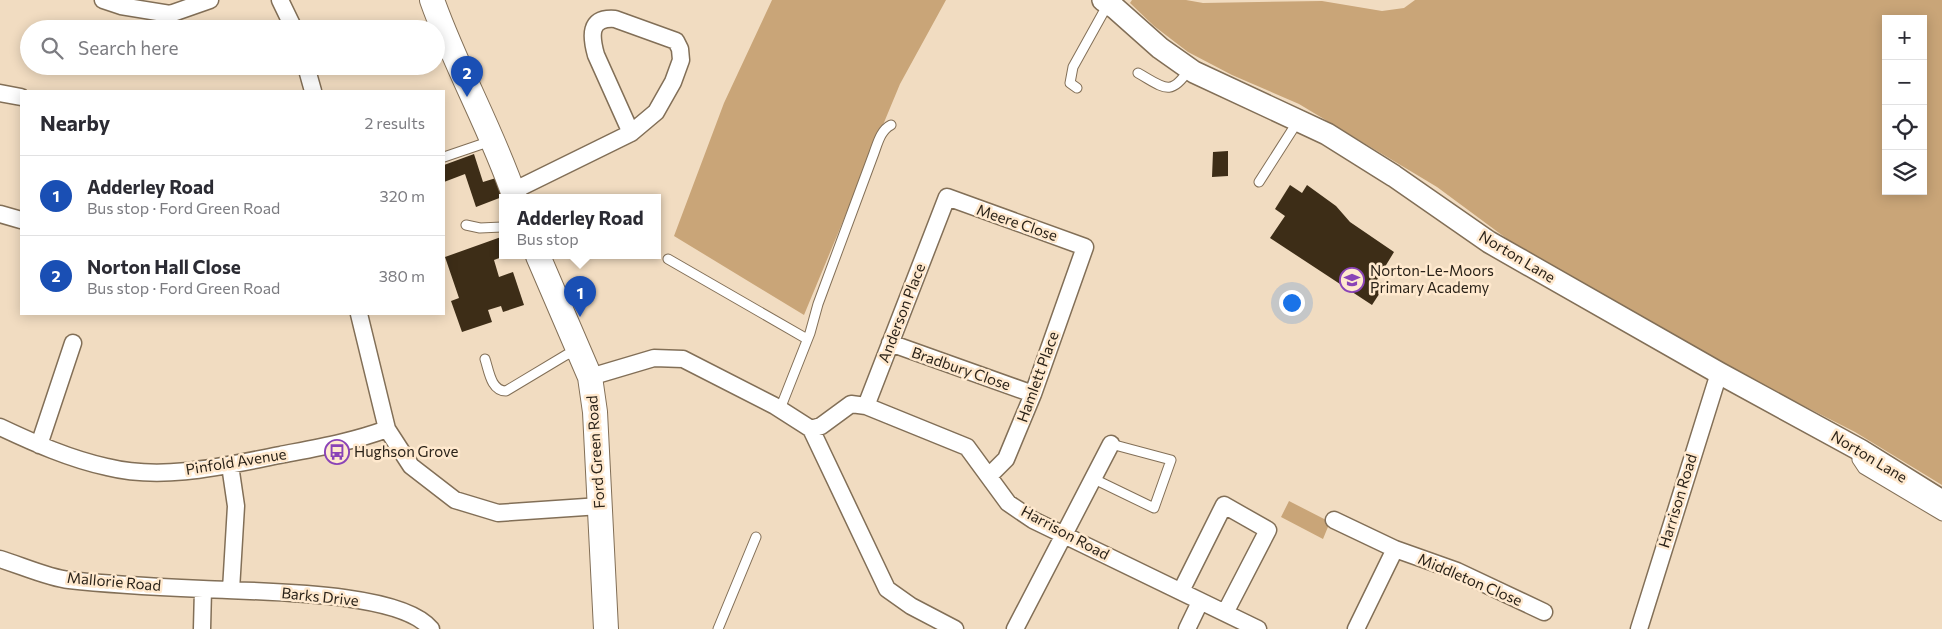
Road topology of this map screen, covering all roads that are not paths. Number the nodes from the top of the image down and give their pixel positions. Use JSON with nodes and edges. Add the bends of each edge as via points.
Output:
{"nodes":[{"id":1,"x":102,"y":0,"type":"edge"},
{"id":2,"x":210,"y":0,"type":"edge"},
{"id":3,"x":280,"y":0,"type":"edge"},
{"id":4,"x":432,"y":0,"type":"edge"},
{"id":5,"x":1106,"y":2,"type":"edge"},
{"id":6,"x":290,"y":20,"type":"edge"},
{"id":7,"x":439,"y":20,"type":"edge"},
{"id":8,"x":445,"y":38,"type":"edge"},
{"id":9,"x":1189,"y":69,"type":"junction"},
{"id":10,"x":1138,"y":73,"type":"dead end"},
{"id":11,"x":309,"y":75,"type":"edge"},
{"id":12,"x":1077,"y":88,"type":"dead end"},
{"id":13,"x":313,"y":90,"type":"edge"},
{"id":14,"x":0,"y":93,"type":"edge"},
{"id":15,"x":20,"y":98,"type":"edge"},
{"id":16,"x":1298,"y":121,"type":"junction"},
{"id":17,"x":891,"y":125,"type":"dead end"},
{"id":18,"x":631,"y":133,"type":"junction"},
{"id":19,"x":493,"y":140,"type":"junction"},
{"id":20,"x":445,"y":157,"type":"edge"},
{"id":21,"x":1259,"y":182,"type":"dead end"},
{"id":22,"x":514,"y":194,"type":"edge"},
{"id":23,"x":0,"y":214,"type":"edge"},
{"id":24,"x":20,"y":220,"type":"edge"},
{"id":25,"x":938,"y":220,"type":"joint"},
{"id":26,"x":466,"y":225,"type":"dead end"},
{"id":27,"x":499,"y":227,"type":"edge"},
{"id":28,"x":539,"y":259,"type":"edge"},
{"id":29,"x":668,"y":259,"type":"dead end"},
{"id":30,"x":1076,"y":271,"type":"joint"},
{"id":31,"x":359,"y":315,"type":"edge"},
{"id":32,"x":807,"y":338,"type":"junction"},
{"id":33,"x":73,"y":344,"type":"dead end"},
{"id":34,"x":890,"y":344,"type":"junction"},
{"id":35,"x":579,"y":350,"type":"junction"},
{"id":36,"x":485,"y":359,"type":"dead end"},
{"id":37,"x":1719,"y":373,"type":"junction"},
{"id":38,"x":590,"y":377,"type":"junction"},
{"id":39,"x":1033,"y":394,"type":"junction"},
{"id":40,"x":866,"y":406,"type":"junction"},
{"id":41,"x":780,"y":409,"type":"junction"},
{"id":42,"x":0,"y":427,"type":"edge"},
{"id":43,"x":387,"y":429,"type":"junction"},
{"id":44,"x":811,"y":429,"type":"junction"},
{"id":45,"x":1111,"y":444,"type":"joint"},
{"id":46,"x":39,"y":445,"type":"junction"},
{"id":47,"x":1856,"y":448,"type":"junction"},
{"id":48,"x":230,"y":466,"type":"junction"},
{"id":49,"x":989,"y":476,"type":"junction"},
{"id":50,"x":1094,"y":479,"type":"junction"},
{"id":51,"x":1942,"y":501,"type":"edge"},
{"id":52,"x":600,"y":506,"type":"junction"},
{"id":53,"x":1942,"y":516,"type":"edge"},
{"id":54,"x":1334,"y":520,"type":"dead end"},
{"id":55,"x":1064,"y":535,"type":"junction"},
{"id":56,"x":756,"y":537,"type":"dead end"},
{"id":57,"x":1395,"y":549,"type":"junction"},
{"id":58,"x":0,"y":559,"type":"edge"},
{"id":59,"x":203,"y":589,"type":"junction"},
{"id":60,"x":232,"y":590,"type":"junction"},
{"id":61,"x":1181,"y":591,"type":"junction"},
{"id":62,"x":1200,"y":602,"type":"junction"},
{"id":63,"x":1544,"y":612,"type":"dead end"},
{"id":64,"x":1225,"y":613,"type":"junction"},
{"id":65,"x":202,"y":629,"type":"edge"},
{"id":66,"x":431,"y":629,"type":"edge"},
{"id":67,"x":606,"y":629,"type":"edge"},
{"id":68,"x":718,"y":629,"type":"edge"},
{"id":69,"x":955,"y":629,"type":"edge"},
{"id":70,"x":1015,"y":629,"type":"edge"},
{"id":71,"x":1187,"y":629,"type":"edge"},
{"id":72,"x":1258,"y":629,"type":"edge"},
{"id":73,"x":1356,"y":629,"type":"edge"},
{"id":74,"x":1639,"y":629,"type":"edge"}],
"edges":[{"from":1,"to":2,"type":"street","via":[[170,14]]},
{"from":3,"to":6,"type":"street"},
{"from":4,"to":7,"type":"main road"},
{"from":5,"to":9,"type":"street","name":"Norton Lane"},
{"from":5,"to":12,"type":"lane","via":[[1073,66],[1070,83]]},
{"from":8,"to":19,"type":"main road"},
{"from":9,"to":10,"type":"lane","via":[[1176,87],[1164,88]]},
{"from":9,"to":16,"type":"street","name":"Norton Lane"},
{"from":11,"to":13,"type":"street"},
{"from":14,"to":15,"type":"street"},
{"from":16,"to":21,"type":"lane"},
{"from":16,"to":37,"type":"street","name":"Norton Lane","via":[[1327,134],[1394,176],[1489,242]]},
{"from":17,"to":32,"type":"lane","via":[[885,128],[874,152]]},
{"from":18,"to":18,"type":"street","via":[[592,43],[592,30],[606,18],[676,41],[680,49],[681,60],[674,82],[656,112]]},
{"from":18,"to":22,"type":"street"},
{"from":19,"to":20,"type":"lane"},
{"from":19,"to":22,"type":"main road"},
{"from":23,"to":24,"type":"street"},
{"from":25,"to":30,"type":"street","name":"Meere Close","via":[[947,197],[1085,247]]},
{"from":25,"to":34,"type":"street","name":"Anderson Place"},
{"from":26,"to":27,"type":"lane"},
{"from":28,"to":35,"type":"main road","name":"Ford Green Road"},
{"from":29,"to":32,"type":"lane"},
{"from":30,"to":39,"type":"street","name":"Hamlett Place"},
{"from":31,"to":43,"type":"street"},
{"from":32,"to":41,"type":"lane"},
{"from":33,"to":46,"type":"street"},
{"from":34,"to":39,"type":"street","name":"Bradbury Close"},
{"from":34,"to":40,"type":"street","name":"Anderson Place"},
{"from":35,"to":36,"type":"lane","via":[[502,391],[494,385]]},
{"from":35,"to":38,"type":"main road","name":"Ford Green Road"},
{"from":37,"to":47,"type":"street","name":"Norton Lane"},
{"from":37,"to":74,"type":"street","name":"Harrison Road"},
{"from":38,"to":41,"type":"street","via":[[654,358],[683,359]]},
{"from":38,"to":52,"type":"main road","name":"Ford Green Road"},
{"from":39,"to":49,"type":"street","name":"Hamlett Place","via":[[1006,459]]},
{"from":40,"to":44,"type":"street","via":[[851,404],[821,426]]},
{"from":40,"to":49,"type":"street","name":"Harrison Road","via":[[967,447]]},
{"from":41,"to":44,"type":"street"},
{"from":42,"to":46,"type":"street","name":"Pinfold Avenue"},
{"from":43,"to":48,"type":"street","name":"Pinfold Avenue","via":[[357,440]]},
{"from":43,"to":52,"type":"street","via":[[411,466],[455,500],[498,513]]},
{"from":44,"to":69,"type":"street","via":[[887,589]]},
{"from":45,"to":50,"type":"street"},
{"from":45,"to":50,"type":"lane","via":[[1171,460],[1154,508]]},
{"from":46,"to":48,"type":"street","name":"Pinfold Avenue","via":[[107,468],[151,473]]},
{"from":47,"to":51,"type":"street","name":"Norton Lane"},
{"from":47,"to":53,"type":"lane","via":[[1857,460],[1863,468]]},
{"from":48,"to":60,"type":"street","via":[[236,506]]},
{"from":49,"to":55,"type":"street","name":"Harrison Road","via":[[1008,502],[1033,520]]},
{"from":50,"to":55,"type":"street"},
{"from":52,"to":67,"type":"main road","name":"Ford Green Road"},
{"from":54,"to":57,"type":"street","name":"Middleton Close"},
{"from":55,"to":61,"type":"street","name":"Harrison Road"},
{"from":55,"to":70,"type":"street"},
{"from":56,"to":68,"type":"lane"},
{"from":57,"to":63,"type":"street","name":"Middleton Close","via":[[1457,572]]},
{"from":57,"to":73,"type":"street"},
{"from":58,"to":59,"type":"street","name":"Mallorie Road","via":[[67,580]]},
{"from":59,"to":60,"type":"street","name":"Mallorie Road"},
{"from":59,"to":65,"type":"street"},
{"from":60,"to":66,"type":"street","name":"Barks Drive","via":[[340,596],[412,614]]},
{"from":61,"to":62,"type":"street","name":"Harrison Road"},
{"from":61,"to":64,"type":"street","via":[[1224,505],[1268,530]]},
{"from":62,"to":64,"type":"street","name":"Harrison Road"},
{"from":62,"to":71,"type":"street"},
{"from":64,"to":72,"type":"street","name":"Harrison Road"}]}
